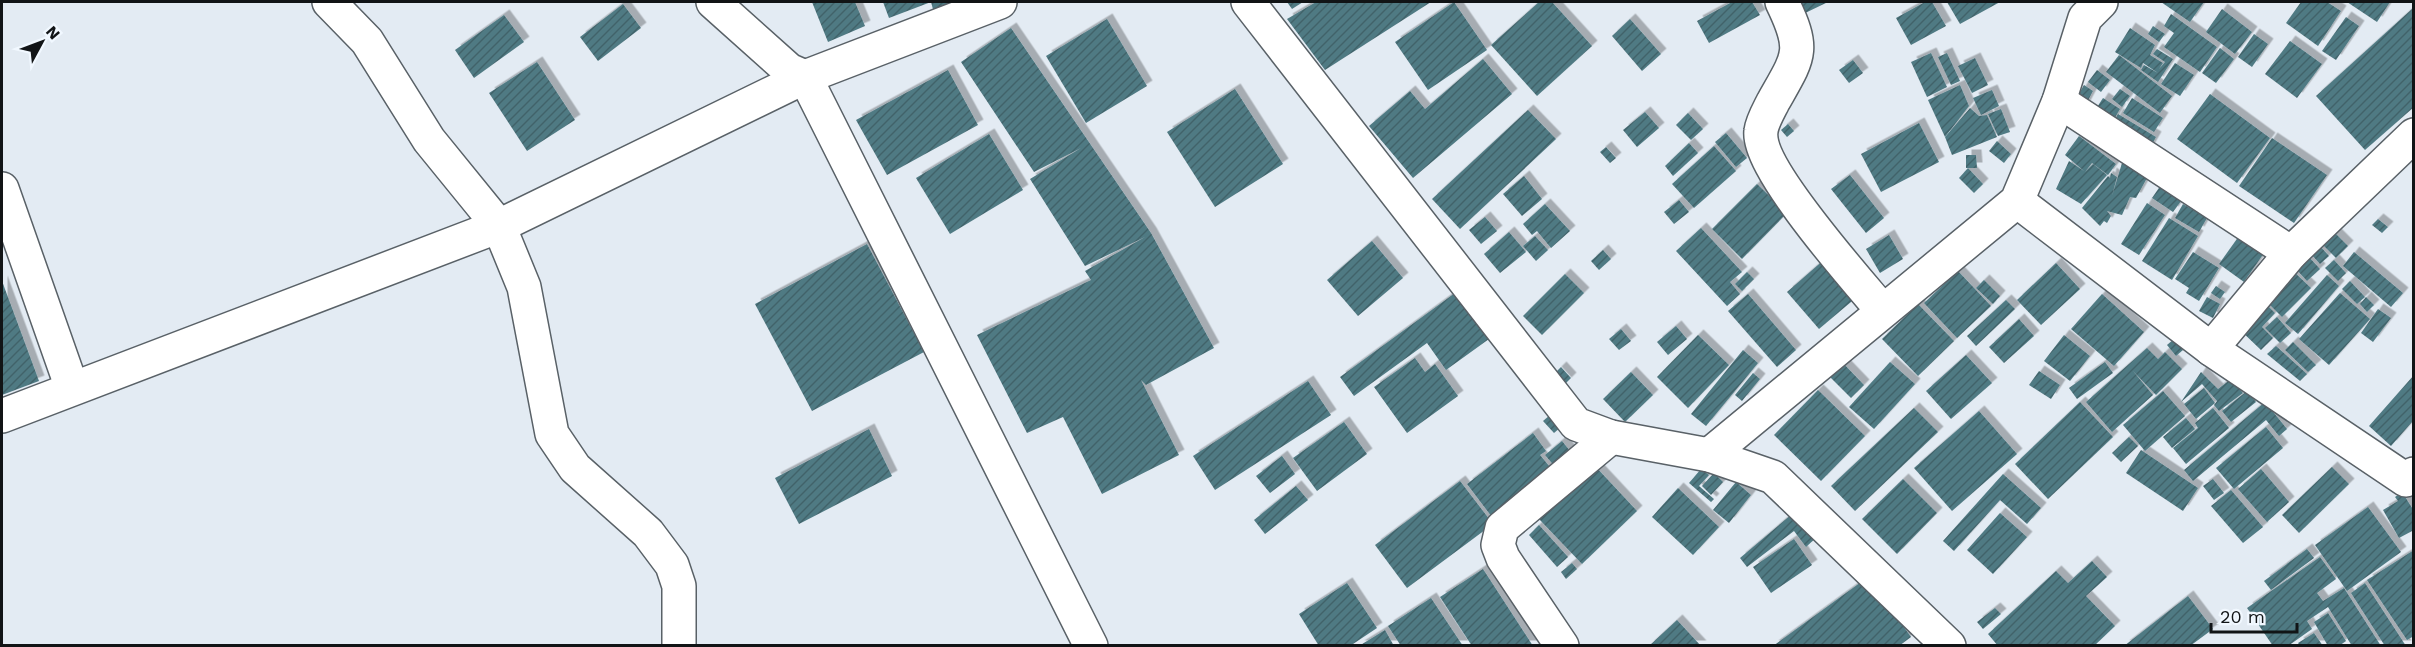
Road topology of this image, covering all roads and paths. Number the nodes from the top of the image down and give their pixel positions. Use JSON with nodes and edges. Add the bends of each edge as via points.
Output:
{"nodes":[{"id":1,"x":329,"y":2,"type":"edge"},
{"id":2,"x":713,"y":2,"type":"edge"},
{"id":3,"x":999,"y":2,"type":"edge"},
{"id":4,"x":1248,"y":2,"type":"edge"},
{"id":5,"x":1782,"y":2,"type":"edge"},
{"id":6,"x":2088,"y":7,"type":"edge"},
{"id":7,"x":805,"y":77,"type":"junction"},
{"id":8,"x":2059,"y":101,"type":"junction"},
{"id":9,"x":2414,"y":135,"type":"edge"},
{"id":10,"x":2,"y":189,"type":"edge"},
{"id":11,"x":2017,"y":201,"type":"junction"},
{"id":12,"x":499,"y":226,"type":"junction"},
{"id":13,"x":2291,"y":253,"type":"junction"},
{"id":14,"x":1882,"y":310,"type":"junction"},
{"id":15,"x":2211,"y":349,"type":"junction"},
{"id":16,"x":72,"y":388,"type":"junction"},
{"id":17,"x":2,"y":416,"type":"edge"},
{"id":18,"x":1611,"y":437,"type":"junction"},
{"id":19,"x":1709,"y":455,"type":"junction"},
{"id":20,"x":2411,"y":482,"type":"edge"},
{"id":21,"x":679,"y":645,"type":"edge"},
{"id":22,"x":1091,"y":645,"type":"edge"},
{"id":23,"x":1562,"y":645,"type":"edge"},
{"id":24,"x":1949,"y":645,"type":"edge"}],
"edges":[{"from":1,"to":12,"type":"street","via":[[367,41],[429,140]]},
{"from":2,"to":7,"type":"street","via":[[789,70]]},
{"from":3,"to":7,"type":"street"},
{"from":4,"to":18,"type":"street","via":[[1576,424]]},
{"from":5,"to":14,"type":"street","via":[[1797,32],[1798,52],[1761,132],[1765,154],[1785,189]]},
{"from":6,"to":8,"type":"street"},
{"from":7,"to":12,"type":"street"},
{"from":7,"to":22,"type":"street"},
{"from":8,"to":11,"type":"street"},
{"from":8,"to":13,"type":"street"},
{"from":9,"to":13,"type":"street"},
{"from":10,"to":16,"type":"street"},
{"from":11,"to":14,"type":"street"},
{"from":11,"to":15,"type":"street"},
{"from":12,"to":16,"type":"street"},
{"from":12,"to":21,"type":"street","via":[[524,287],[552,434],[574,468],[648,533],[672,565],[679,586]]},
{"from":13,"to":15,"type":"street"},
{"from":14,"to":19,"type":"street"},
{"from":15,"to":20,"type":"street"},
{"from":16,"to":17,"type":"street"},
{"from":18,"to":19,"type":"street"},
{"from":18,"to":23,"type":"street","via":[[1502,528],[1498,539],[1503,558]]},
{"from":19,"to":24,"type":"street","via":[[1773,477]]}]}
